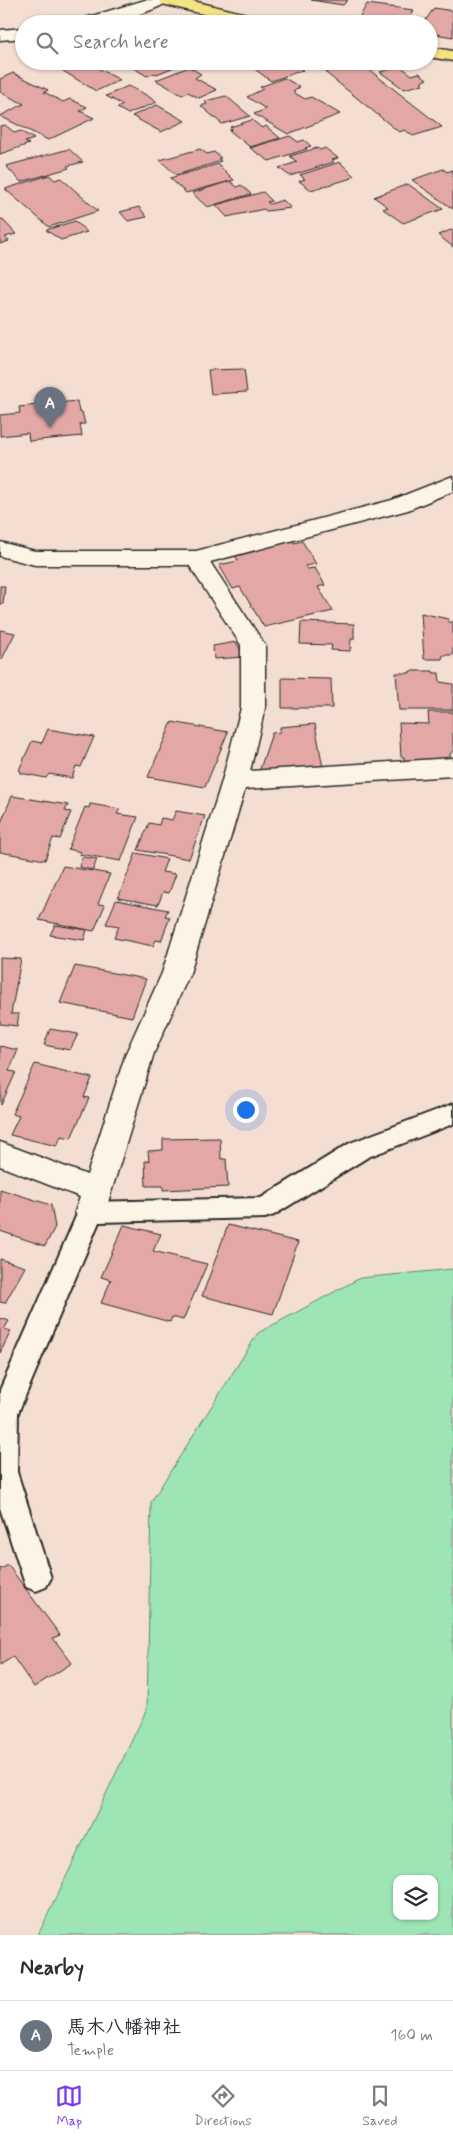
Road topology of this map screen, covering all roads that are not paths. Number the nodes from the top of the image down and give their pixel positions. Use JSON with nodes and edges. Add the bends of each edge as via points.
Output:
{"nodes":[{"id":1,"x":160,"y":0,"type":"edge"},
{"id":2,"x":168,"y":0,"type":"edge"},
{"id":3,"x":116,"y":15,"type":"edge"},
{"id":4,"x":229,"y":15,"type":"edge"},
{"id":5,"x":15,"y":34,"type":"edge"},
{"id":6,"x":0,"y":35,"type":"edge"},
{"id":7,"x":438,"y":54,"type":"edge"},
{"id":8,"x":453,"y":56,"type":"edge"},
{"id":9,"x":453,"y":483,"type":"edge"},
{"id":10,"x":0,"y":549,"type":"edge"},
{"id":11,"x":196,"y":558,"type":"junction"},
{"id":12,"x":453,"y":767,"type":"edge"},
{"id":13,"x":235,"y":782,"type":"junction"},
{"id":14,"x":453,"y":1114,"type":"edge"},
{"id":15,"x":0,"y":1154,"type":"edge"},
{"id":16,"x":93,"y":1201,"type":"junction"},
{"id":17,"x":2,"y":1412,"type":"edge"},
{"id":18,"x":36,"y":1578,"type":"dead end"}],
"edges":[{"from":1,"to":3,"type":"street"},
{"from":2,"to":4,"type":"main road"},
{"from":5,"to":6,"type":"street"},
{"from":7,"to":8,"type":"main road"},
{"from":9,"to":11,"type":"street","via":[[400,505]]},
{"from":10,"to":11,"type":"street","via":[[35,558]]},
{"from":11,"to":13,"type":"street","via":[[253,645],[254,708]]},
{"from":12,"to":13,"type":"street"},
{"from":13,"to":16,"type":"street","via":[[176,973],[140,1053]]},
{"from":14,"to":16,"type":"lane","via":[[359,1150],[265,1208]]},
{"from":15,"to":16,"type":"street"},
{"from":16,"to":17,"type":"lane"},
{"from":17,"to":18,"type":"lane","via":[[3,1472]]}]}
